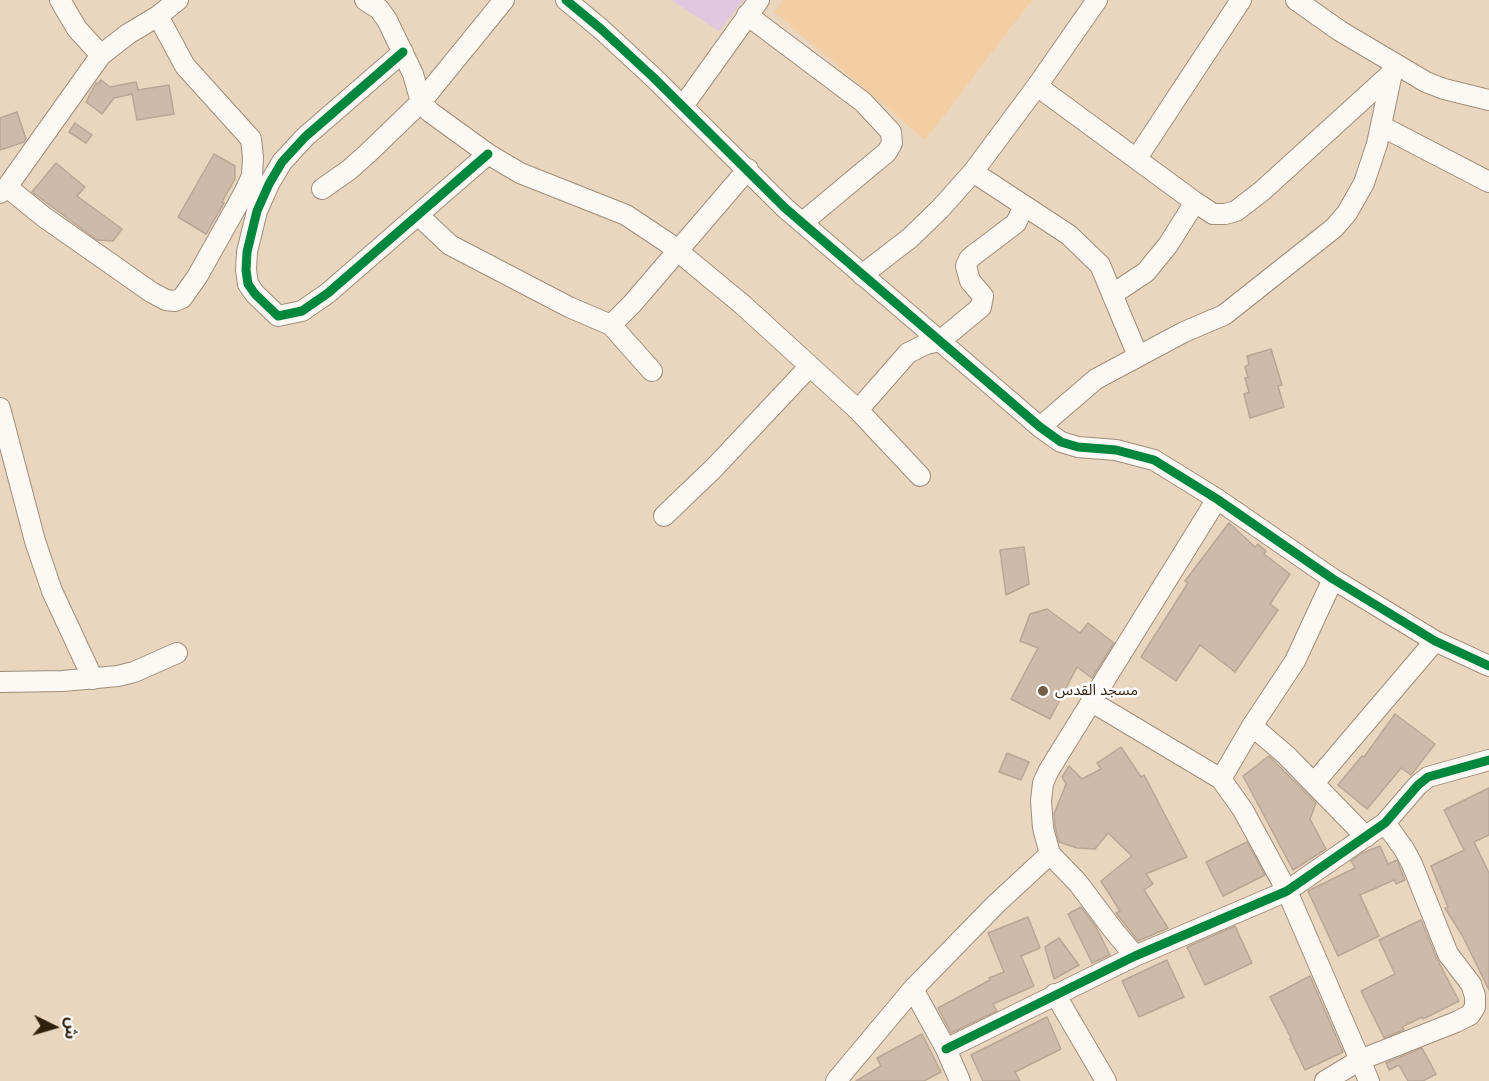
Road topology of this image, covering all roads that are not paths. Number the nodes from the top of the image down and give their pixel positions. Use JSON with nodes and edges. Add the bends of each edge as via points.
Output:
{"nodes":[{"id":1,"x":60,"y":0,"type":"edge"},
{"id":2,"x":178,"y":0,"type":"edge"},
{"id":3,"x":365,"y":0,"type":"edge"},
{"id":4,"x":504,"y":0,"type":"edge"},
{"id":5,"x":566,"y":0,"type":"edge"},
{"id":6,"x":1097,"y":0,"type":"edge"},
{"id":7,"x":1240,"y":0,"type":"edge"},
{"id":8,"x":1296,"y":0,"type":"edge"},
{"id":9,"x":753,"y":8,"type":"edge"},
{"id":10,"x":158,"y":16,"type":"junction"},
{"id":11,"x":403,"y":52,"type":"junction"},
{"id":12,"x":101,"y":55,"type":"junction"},
{"id":13,"x":1395,"y":70,"type":"junction"},
{"id":14,"x":1037,"y":86,"type":"junction"},
{"id":15,"x":1489,"y":100,"type":"edge"},
{"id":16,"x":421,"y":102,"type":"junction"},
{"id":17,"x":683,"y":106,"type":"junction"},
{"id":18,"x":1381,"y":126,"type":"junction"},
{"id":19,"x":488,"y":154,"type":"junction"},
{"id":20,"x":1137,"y":158,"type":"junction"},
{"id":21,"x":748,"y":169,"type":"junction"},
{"id":22,"x":973,"y":172,"type":"junction"},
{"id":23,"x":1489,"y":183,"type":"edge"},
{"id":24,"x":322,"y":189,"type":"dead end"},
{"id":25,"x":4,"y":190,"type":"edge"},
{"id":26,"x":1195,"y":202,"type":"junction"},
{"id":27,"x":1024,"y":206,"type":"junction"},
{"id":28,"x":418,"y":215,"type":"junction"},
{"id":29,"x":803,"y":222,"type":"junction"},
{"id":30,"x":676,"y":252,"type":"junction"},
{"id":31,"x":862,"y":275,"type":"junction"},
{"id":32,"x":1113,"y":294,"type":"junction"},
{"id":33,"x":611,"y":325,"type":"junction"},
{"id":34,"x":940,"y":341,"type":"junction"},
{"id":35,"x":1138,"y":356,"type":"junction"},
{"id":36,"x":810,"y":366,"type":"junction"},
{"id":37,"x":652,"y":371,"type":"dead end"},
{"id":38,"x":0,"y":408,"type":"edge"},
{"id":39,"x":858,"y":410,"type":"junction"},
{"id":40,"x":1040,"y":427,"type":"junction"},
{"id":41,"x":920,"y":476,"type":"dead end"},
{"id":42,"x":1217,"y":499,"type":"junction"},
{"id":43,"x":664,"y":516,"type":"dead end"},
{"id":44,"x":1333,"y":579,"type":"junction"},
{"id":45,"x":1434,"y":641,"type":"junction"},
{"id":46,"x":177,"y":653,"type":"dead end"},
{"id":47,"x":1489,"y":666,"type":"edge"},
{"id":48,"x":93,"y":679,"type":"junction"},
{"id":49,"x":0,"y":682,"type":"edge"},
{"id":50,"x":1092,"y":702,"type":"junction"},
{"id":51,"x":1252,"y":726,"type":"junction"},
{"id":52,"x":1488,"y":763,"type":"edge"},
{"id":53,"x":1221,"y":779,"type":"junction"},
{"id":54,"x":1314,"y":783,"type":"junction"},
{"id":55,"x":1386,"y":823,"type":"junction"},
{"id":56,"x":1366,"y":837,"type":"junction"},
{"id":57,"x":1050,"y":854,"type":"junction"},
{"id":58,"x":1287,"y":891,"type":"junction"},
{"id":59,"x":1136,"y":956,"type":"junction"},
{"id":60,"x":913,"y":989,"type":"junction"},
{"id":61,"x":1055,"y":994,"type":"junction"},
{"id":62,"x":946,"y":1049,"type":"junction"},
{"id":63,"x":1360,"y":1060,"type":"junction"},
{"id":64,"x":836,"y":1081,"type":"edge"},
{"id":65,"x":960,"y":1081,"type":"edge"},
{"id":66,"x":1106,"y":1081,"type":"edge"},
{"id":67,"x":1325,"y":1081,"type":"edge"},
{"id":68,"x":1369,"y":1081,"type":"edge"}],
"edges":[{"from":1,"to":12,"type":"street","via":[[77,29]]},
{"from":2,"to":10,"type":"street"},
{"from":3,"to":11,"type":"street","via":[[379,9]]},
{"from":4,"to":16,"type":"street"},
{"from":5,"to":17,"type":"street"},
{"from":6,"to":14,"type":"street"},
{"from":7,"to":20,"type":"street"},
{"from":8,"to":13,"type":"street"},
{"from":9,"to":17,"type":"street"},
{"from":9,"to":29,"type":"street","via":[[863,102],[891,132],[892,143],[887,152]]},
{"from":10,"to":12,"type":"street"},
{"from":10,"to":25,"type":"street","via":[[185,66],[251,139],[253,157],[252,176],[243,195],[182,298],[166,300],[151,292]]},
{"from":11,"to":16,"type":"street"},
{"from":11,"to":28,"type":"street","via":[[305,137],[282,162],[257,211],[247,252],[248,284],[276,315],[296,314],[328,293]]},
{"from":12,"to":25,"type":"street"},
{"from":13,"to":15,"type":"street","via":[[1444,89]]},
{"from":13,"to":18,"type":"street"},
{"from":13,"to":26,"type":"street","via":[[1236,211],[1214,214]]},
{"from":14,"to":20,"type":"street"},
{"from":14,"to":22,"type":"street"},
{"from":16,"to":19,"type":"street"},
{"from":16,"to":24,"type":"street","via":[[366,155]]},
{"from":17,"to":21,"type":"street"},
{"from":18,"to":23,"type":"street"},
{"from":18,"to":35,"type":"street","via":[[1364,183],[1334,228],[1224,315]]},
{"from":19,"to":28,"type":"street"},
{"from":19,"to":30,"type":"street","via":[[540,181],[626,215]]},
{"from":20,"to":26,"type":"street"},
{"from":21,"to":29,"type":"street"},
{"from":21,"to":30,"type":"street"},
{"from":22,"to":27,"type":"street"},
{"from":22,"to":31,"type":"street","via":[[910,238]]},
{"from":26,"to":32,"type":"street","via":[[1146,272]]},
{"from":27,"to":32,"type":"street","via":[[1084,248],[1100,265]]},
{"from":27,"to":34,"type":"street","via":[[1016,223],[969,259],[966,273],[981,291],[983,302]]},
{"from":28,"to":33,"type":"street","via":[[450,245],[569,308]]},
{"from":29,"to":31,"type":"street"},
{"from":30,"to":33,"type":"street"},
{"from":30,"to":36,"type":"street","via":[[743,305]]},
{"from":31,"to":34,"type":"street"},
{"from":32,"to":35,"type":"street"},
{"from":33,"to":37,"type":"street"},
{"from":34,"to":39,"type":"street","via":[[908,353]]},
{"from":34,"to":40,"type":"street"},
{"from":35,"to":40,"type":"street","via":[[1096,380]]},
{"from":36,"to":39,"type":"street"},
{"from":36,"to":43,"type":"street"},
{"from":38,"to":48,"type":"street","via":[[52,591]]},
{"from":39,"to":41,"type":"street"},
{"from":40,"to":42,"type":"street","via":[[1061,442],[1078,447],[1116,450],[1154,460]]},
{"from":42,"to":44,"type":"street"},
{"from":42,"to":50,"type":"street"},
{"from":44,"to":45,"type":"street"},
{"from":44,"to":51,"type":"street","via":[[1295,661]]},
{"from":45,"to":47,"type":"street"},
{"from":45,"to":54,"type":"street"},
{"from":46,"to":48,"type":"street","via":[[134,672]]},
{"from":48,"to":49,"type":"street"},
{"from":50,"to":53,"type":"street"},
{"from":50,"to":57,"type":"street","via":[[1043,783],[1043,828]]},
{"from":51,"to":53,"type":"street"},
{"from":51,"to":54,"type":"street"},
{"from":52,"to":55,"type":"street","via":[[1428,777]]},
{"from":53,"to":58,"type":"street","via":[[1243,810]]},
{"from":54,"to":56,"type":"street"},
{"from":55,"to":56,"type":"street"},
{"from":55,"to":63,"type":"street","via":[[1408,856],[1448,954],[1471,984],[1475,1007],[1470,1015],[1456,1022]]},
{"from":56,"to":58,"type":"street"},
{"from":57,"to":59,"type":"street"},
{"from":57,"to":60,"type":"street"},
{"from":58,"to":59,"type":"street"},
{"from":58,"to":63,"type":"street"},
{"from":59,"to":61,"type":"street"},
{"from":60,"to":62,"type":"street"},
{"from":60,"to":64,"type":"street"},
{"from":61,"to":62,"type":"street"},
{"from":61,"to":66,"type":"street"},
{"from":62,"to":65,"type":"street"},
{"from":63,"to":67,"type":"street"},
{"from":63,"to":68,"type":"street"}]}
